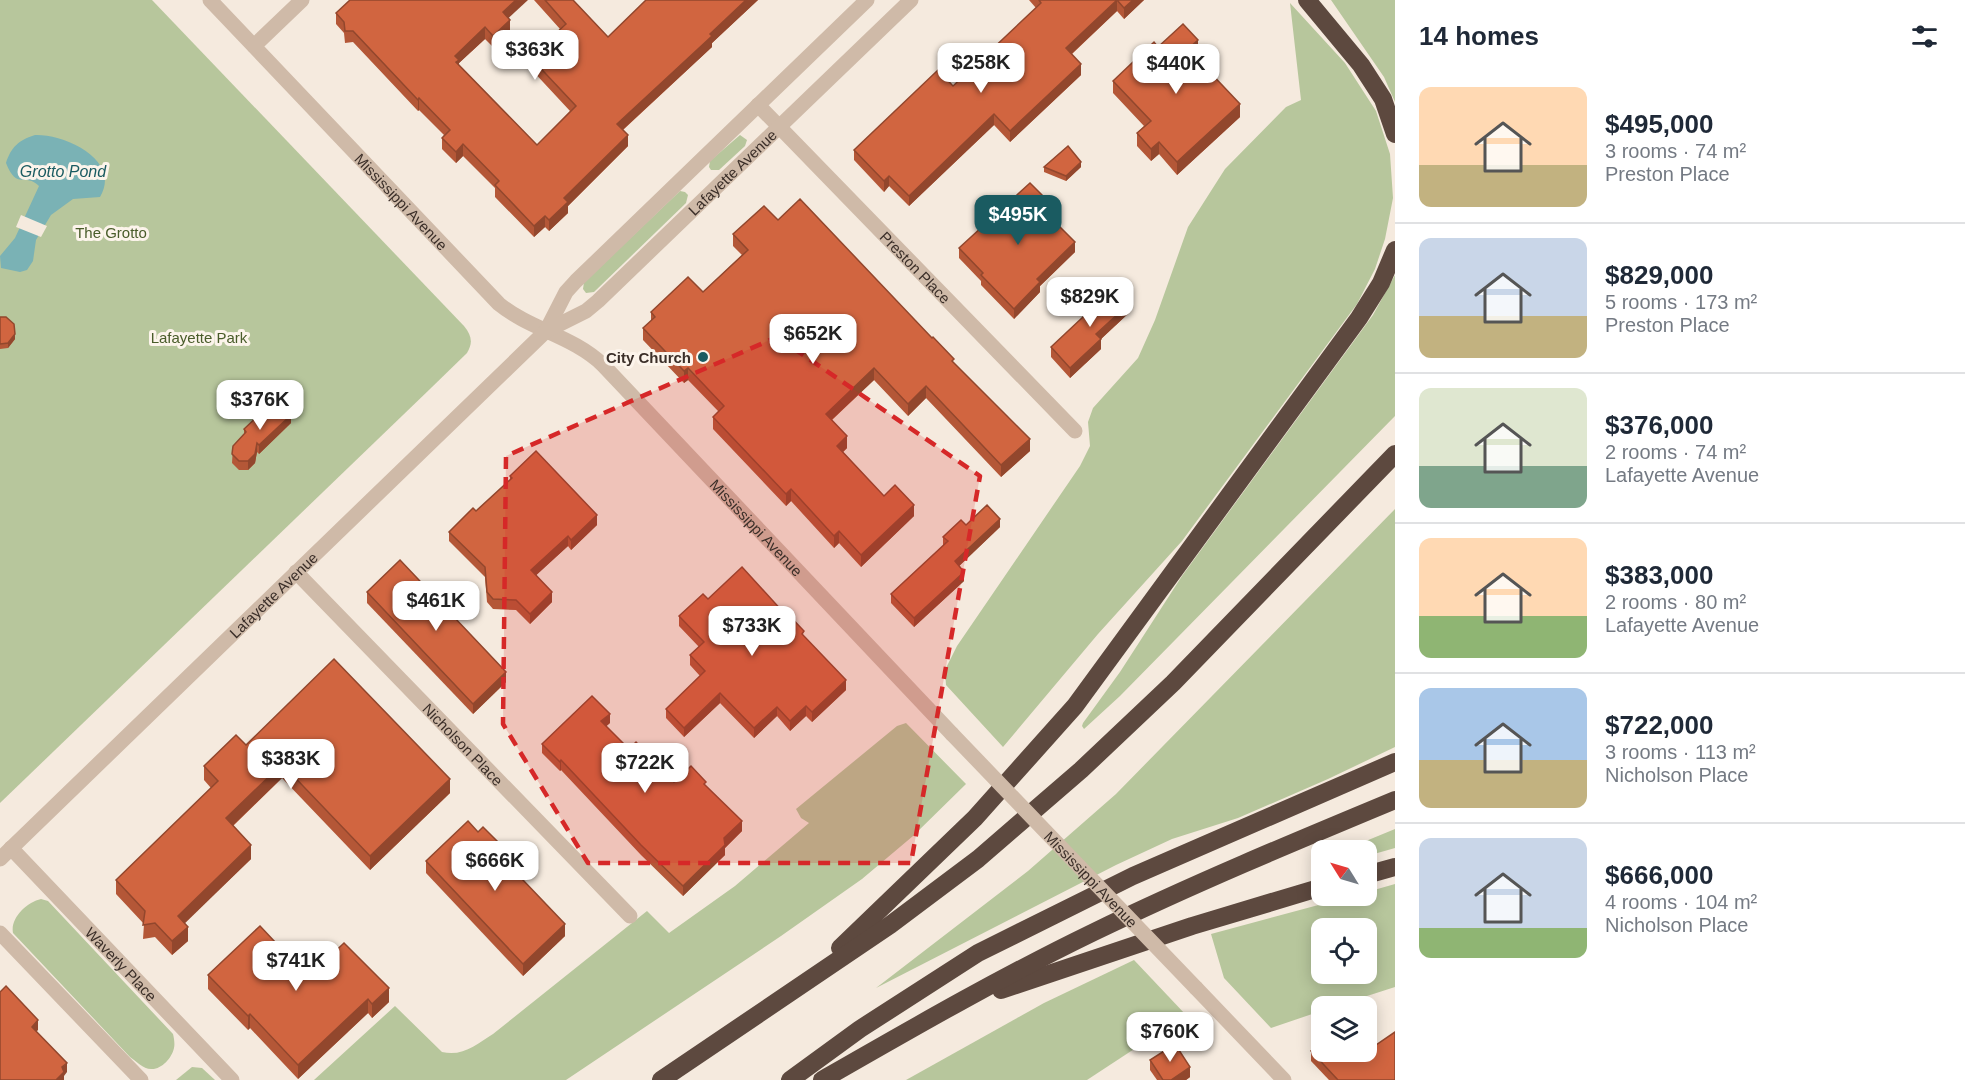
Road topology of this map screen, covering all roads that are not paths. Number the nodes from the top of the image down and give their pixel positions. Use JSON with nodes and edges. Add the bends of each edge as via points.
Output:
{"nodes":[{"id":1,"x":210,"y":0,"type":"edge"},
{"id":2,"x":302,"y":0,"type":"edge"},
{"id":3,"x":867,"y":0,"type":"edge"},
{"id":4,"x":911,"y":0,"type":"edge"},
{"id":5,"x":1307,"y":0,"type":"edge"},
{"id":6,"x":254,"y":46,"type":"junction"},
{"id":7,"x":758,"y":105,"type":"junction"},
{"id":8,"x":780,"y":127,"type":"junction"},
{"id":9,"x":1395,"y":135,"type":"edge"},
{"id":10,"x":1395,"y":250,"type":"edge"},
{"id":11,"x":546,"y":331,"type":"junction"},
{"id":12,"x":1075,"y":431,"type":"dead end"},
{"id":13,"x":1395,"y":454,"type":"edge"},
{"id":14,"x":296,"y":572,"type":"junction"},
{"id":15,"x":1395,"y":762,"type":"edge"},
{"id":16,"x":1395,"y":800,"type":"edge"},
{"id":17,"x":6,"y":854,"type":"edge"},
{"id":18,"x":1395,"y":867,"type":"edge"},
{"id":19,"x":1377,"y":872,"type":"edge"},
{"id":20,"x":1311,"y":890,"type":"edge"},
{"id":21,"x":630,"y":916,"type":"dead end"},
{"id":22,"x":0,"y":933,"type":"edge"},
{"id":23,"x":797,"y":989,"type":"junction"},
{"id":24,"x":948,"y":1008,"type":"junction"},
{"id":25,"x":141,"y":1080,"type":"edge"},
{"id":26,"x":232,"y":1080,"type":"edge"},
{"id":27,"x":661,"y":1080,"type":"edge"},
{"id":28,"x":790,"y":1080,"type":"edge"},
{"id":29,"x":822,"y":1080,"type":"edge"},
{"id":30,"x":1284,"y":1080,"type":"edge"}],
"edges":[{"from":1,"to":6,"type":"street","name":"Mississippi Avenue"},
{"from":2,"to":6,"type":"street"},
{"from":3,"to":7,"type":"street","name":"Lafayette Avenue"},
{"from":4,"to":8,"type":"street","name":"Lafayette Avenue"},
{"from":5,"to":9,"type":"highway","via":[[1361,65],[1383,99]]},
{"from":6,"to":11,"type":"street","name":"Mississippi Avenue","via":[[499,304]]},
{"from":7,"to":8,"type":"street","name":"Preston Place"},
{"from":7,"to":11,"type":"street","name":"Lafayette Avenue","via":[[576,281]]},
{"from":8,"to":11,"type":"street","name":"Lafayette Avenue","via":[[598,301]]},
{"from":8,"to":12,"type":"street","name":"Preston Place"},
{"from":10,"to":23,"type":"highway","via":[[1381,283],[1359,318],[1075,706],[975,818]]},
{"from":11,"to":14,"type":"street","name":"Lafayette Avenue"},
{"from":11,"to":30,"type":"street","name":"Mississippi Avenue","bridge":true,"via":[[577,345],[603,365]]},
{"from":13,"to":23,"type":"highway","via":[[1173,682],[1081,770],[978,859]]},
{"from":14,"to":17,"type":"street","name":"Lafayette Avenue"},
{"from":14,"to":21,"type":"street","name":"Nicholson Place"},
{"from":15,"to":28,"type":"highway","via":[[1133,876],[978,953],[860,1029]]},
{"from":16,"to":24,"type":"highway","via":[[1203,881]]},
{"from":17,"to":26,"type":"street","name":"Waverly Place"},
{"from":18,"to":19,"type":"highway"},
{"from":20,"to":24,"type":"highway"},
{"from":22,"to":25,"type":"street"},
{"from":23,"to":27,"type":"highway"},
{"from":24,"to":29,"type":"highway"}]}
